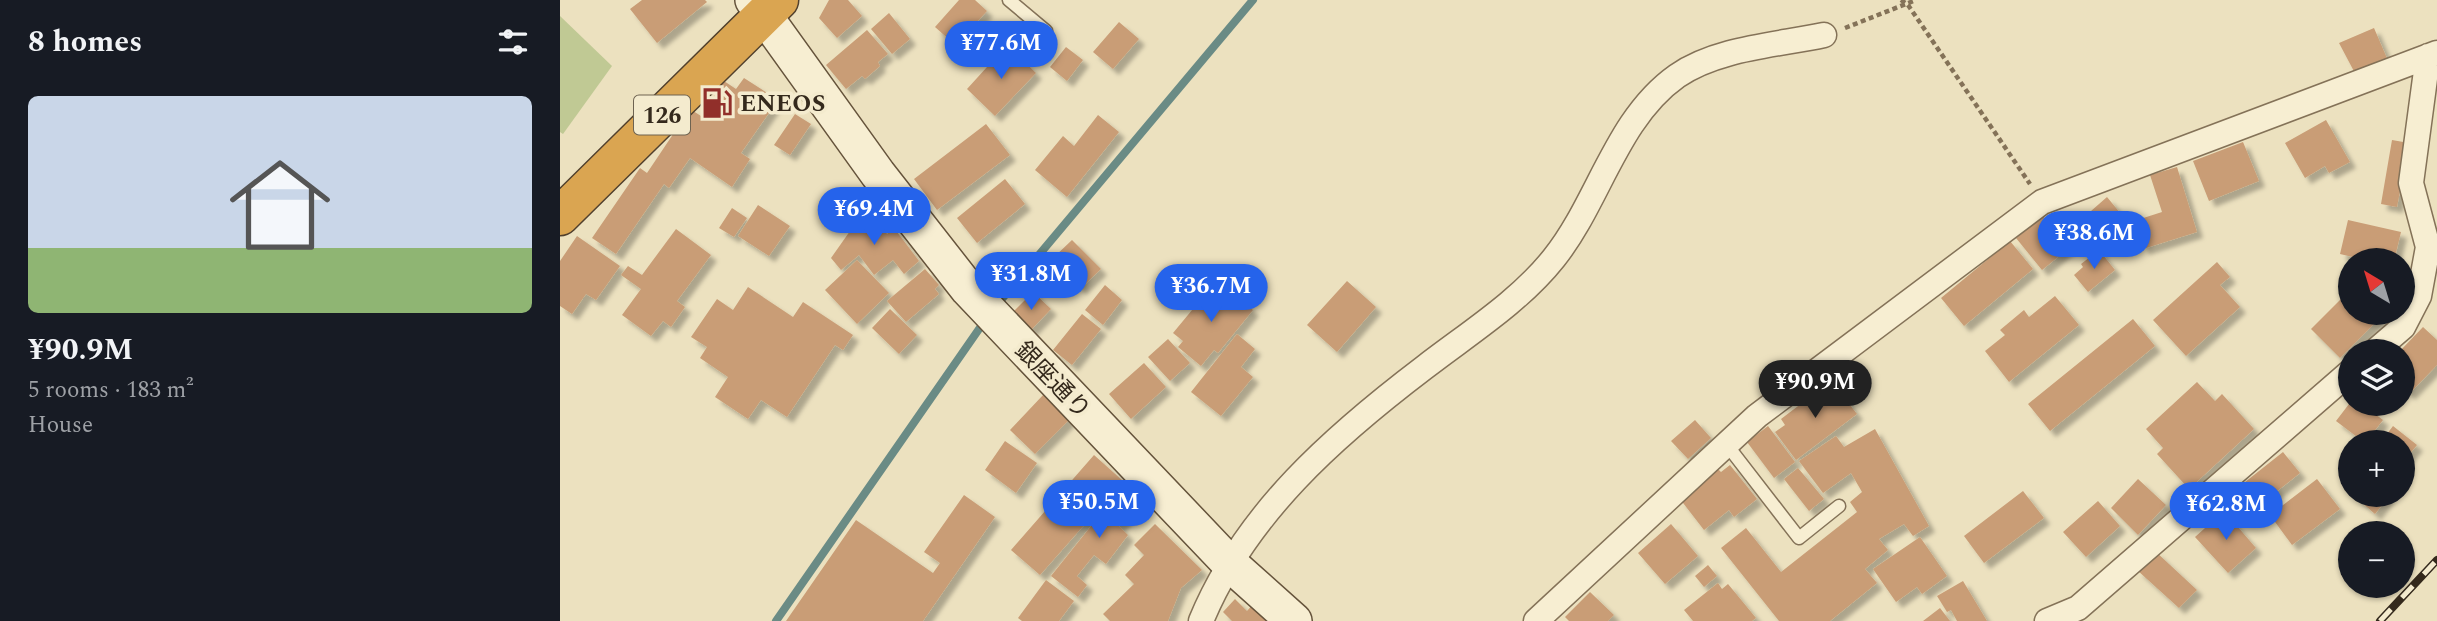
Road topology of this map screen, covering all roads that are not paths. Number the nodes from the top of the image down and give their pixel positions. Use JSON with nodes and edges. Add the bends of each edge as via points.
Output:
{"nodes":[{"id":1,"x":1009,"y":0,"type":"edge"},
{"id":2,"x":765,"y":5,"type":"edge"},
{"id":3,"x":1046,"y":31,"type":"dead end"},
{"id":4,"x":1824,"y":35,"type":"road end"},
{"id":5,"x":2432,"y":55,"type":"edge"},
{"id":6,"x":560,"y":216,"type":"edge"},
{"id":7,"x":2389,"y":339,"type":"edge"},
{"id":8,"x":2338,"y":382,"type":"edge"},
{"id":9,"x":1727,"y":444,"type":"junction"},
{"id":10,"x":1839,"y":506,"type":"dead end"},
{"id":11,"x":1228,"y":562,"type":"junction"},
{"id":12,"x":1201,"y":621,"type":"edge"},
{"id":13,"x":1294,"y":621,"type":"edge"},
{"id":14,"x":1536,"y":621,"type":"edge"},
{"id":15,"x":2047,"y":621,"type":"edge"}],
"edges":[{"from":1,"to":3,"type":"lane"},
{"from":2,"to":6,"type":"highway","number":"126"},
{"from":2,"to":11,"type":"street","name":"銀座通り","via":[[878,174],[979,301]]},
{"from":4,"to":11,"type":"street","via":[[1718,57],[1671,82],[1641,109],[1554,258],[1502,309],[1360,419],[1294,479]]},
{"from":5,"to":7,"type":"street","via":[[2411,183],[2428,247],[2419,296],[2403,327]]},
{"from":5,"to":9,"type":"street","via":[[2042,202]]},
{"from":8,"to":15,"type":"street","via":[[2078,608]]},
{"from":9,"to":10,"type":"lane","via":[[1799,538]]},
{"from":9,"to":14,"type":"street"},
{"from":11,"to":12,"type":"street"},
{"from":11,"to":13,"type":"street","name":"銀座通り"}]}
